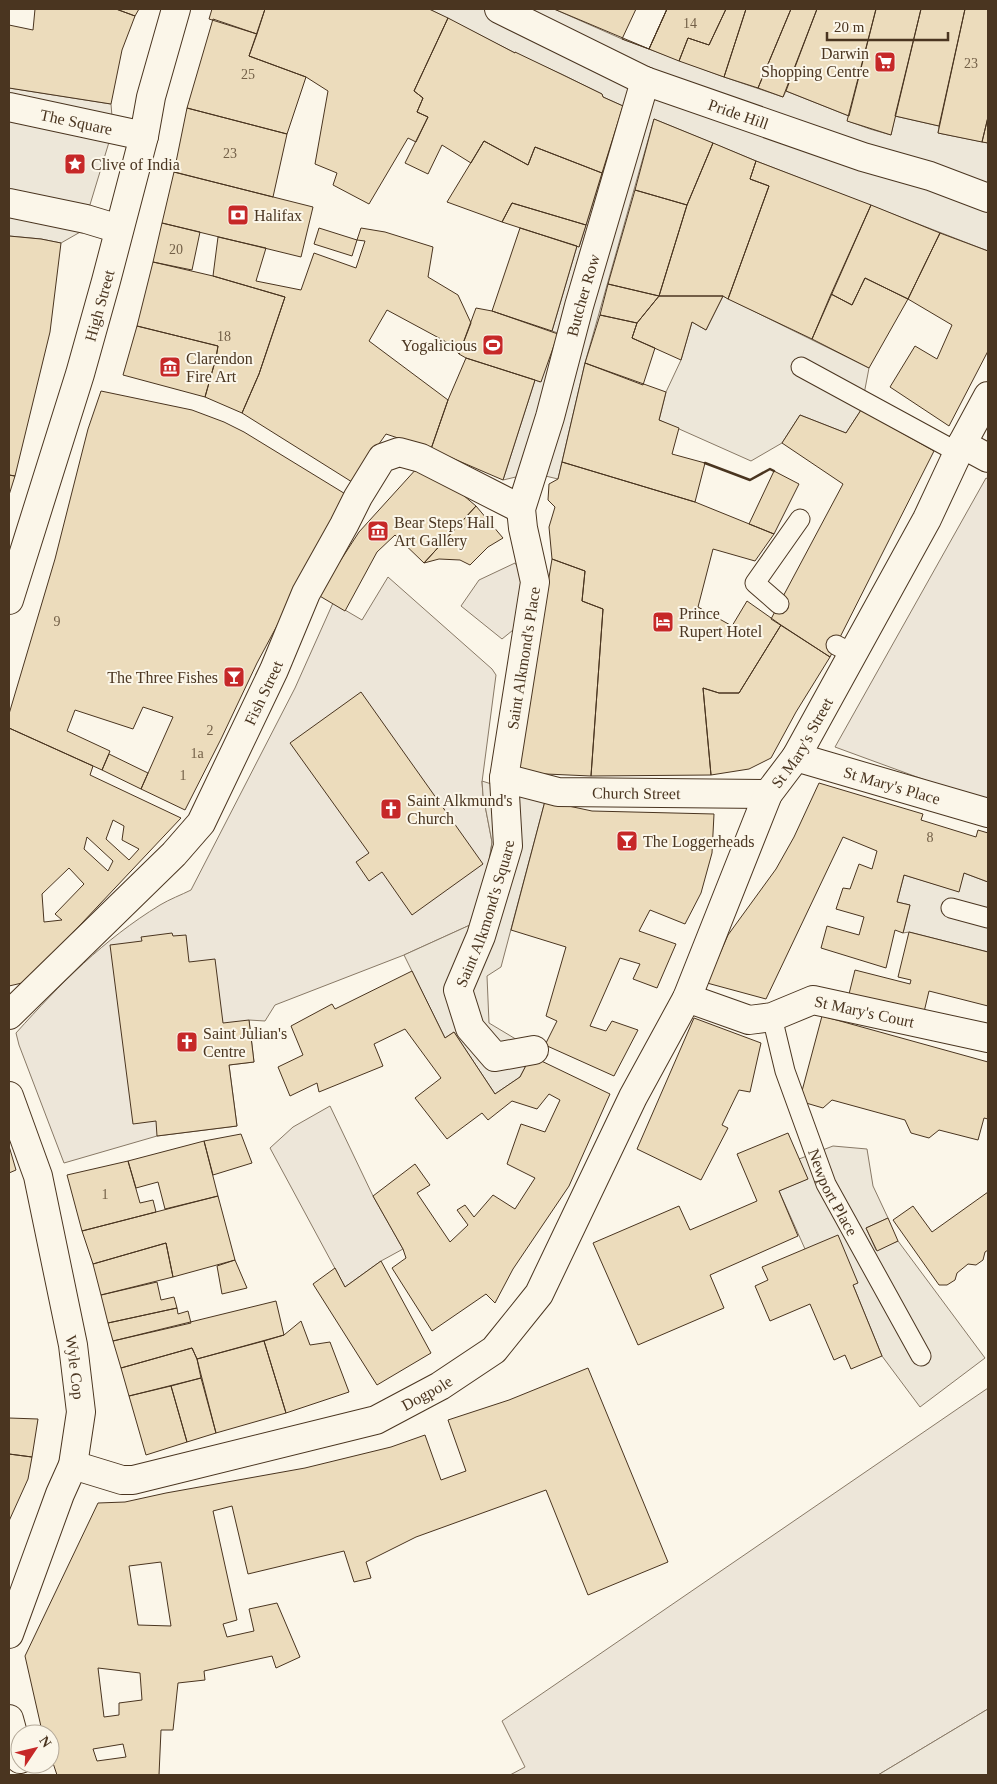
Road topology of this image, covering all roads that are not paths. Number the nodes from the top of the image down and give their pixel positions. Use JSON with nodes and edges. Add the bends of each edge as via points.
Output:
{"nodes":[{"id":1,"x":176,"y":9,"type":"edge"},
{"id":2,"x":499,"y":9,"type":"edge"},
{"id":3,"x":645,"y":81,"type":"junction"},
{"id":4,"x":9,"y":107,"type":"edge"},
{"id":5,"x":144,"y":136,"type":"junction"},
{"id":6,"x":988,"y":198,"type":"edge"},
{"id":7,"x":9,"y":203,"type":"edge"},
{"id":8,"x":118,"y":230,"type":"junction"},
{"id":9,"x":801,"y":367,"type":"dead end"},
{"id":10,"x":988,"y":396,"type":"edge"},
{"id":11,"x":961,"y":448,"type":"junction"},
{"id":12,"x":988,"y":458,"type":"edge"},
{"id":13,"x":521,"y":509,"type":"junction"},
{"id":14,"x":800,"y":519,"type":"dead end"},
{"id":15,"x":9,"y":600,"type":"edge"},
{"id":16,"x":779,"y":604,"type":"dead end"},
{"id":17,"x":796,"y":757,"type":"junction"},
{"id":18,"x":504,"y":778,"type":"junction"},
{"id":19,"x":768,"y":794,"type":"junction"},
{"id":20,"x":988,"y":813,"type":"edge"},
{"id":21,"x":951,"y":908,"type":"dead end"},
{"id":22,"x":988,"y":918,"type":"edge"},
{"id":23,"x":687,"y":998,"type":"junction"},
{"id":24,"x":9,"y":1015,"type":"edge"},
{"id":25,"x":772,"y":1017,"type":"junction"},
{"id":26,"x":988,"y":1038,"type":"edge"},
{"id":27,"x":534,"y":1050,"type":"dead end"},
{"id":28,"x":9,"y":1096,"type":"edge"},
{"id":29,"x":633,"y":1097,"type":"joint"},
{"id":30,"x":921,"y":1356,"type":"dead end"},
{"id":31,"x":73,"y":1465,"type":"junction"},
{"id":32,"x":9,"y":1634,"type":"edge"}],
"edges":[{"from":1,"to":5,"type":"street","name":"High Street","via":[[151,97]]},
{"from":2,"to":3,"type":"street","name":"Pride Hill"},
{"from":3,"to":6,"type":"street","name":"Pride Hill"},
{"from":3,"to":13,"type":"street","name":"Butcher Row"},
{"from":4,"to":5,"type":"street","name":"The Square"},
{"from":5,"to":8,"type":"street","name":"High Street"},
{"from":7,"to":8,"type":"street","via":[[86,219]]},
{"from":8,"to":15,"type":"street","name":"High Street","via":[[80,374]]},
{"from":9,"to":11,"type":"lane"},
{"from":10,"to":11,"type":"street","name":"St Mary's Street"},
{"from":11,"to":12,"type":"street"},
{"from":11,"to":17,"type":"street","name":"St Mary's Street","via":[[927,519],[845,649]]},
{"from":13,"to":18,"type":"street","name":"Saint Alkmond's Place","via":[[535,582]]},
{"from":13,"to":24,"type":"street","name":"Fish Street","via":[[421,458],[399,452],[382,458],[306,593],[274,670],[201,823],[174,854]]},
{"from":14,"to":16,"type":"lane","via":[[755,583]]},
{"from":17,"to":19,"type":"street","name":"St Mary's Street"},
{"from":17,"to":20,"type":"street","name":"St Mary's Place"},
{"from":18,"to":19,"type":"street","name":"Church Street","via":[[558,792]]},
{"from":18,"to":27,"type":"street","name":"Saint Alkmond's Square","via":[[508,846],[481,936],[458,990],[470,1028],[495,1057]]},
{"from":19,"to":23,"type":"street","name":"St Mary's Street"},
{"from":21,"to":22,"type":"lane"},
{"from":23,"to":25,"type":"street","name":"St Mary's Court","via":[[749,1020]]},
{"from":23,"to":29,"type":"street","name":"St Mary's Street"},
{"from":25,"to":26,"type":"street","name":"St Mary's Court","via":[[813,1000]]},
{"from":25,"to":30,"type":"lane","name":"Newport Place","via":[[785,1071],[826,1184]]},
{"from":28,"to":31,"type":"street","name":"Wyle Cop","via":[[38,1176],[73,1344],[81,1412]]},
{"from":29,"to":31,"type":"street","name":"Dogpole","via":[[539,1294],[494,1350],[461,1373],[376,1420],[133,1480],[122,1480]]},
{"from":31,"to":32,"type":"street","name":"Wyle Cop"}]}
